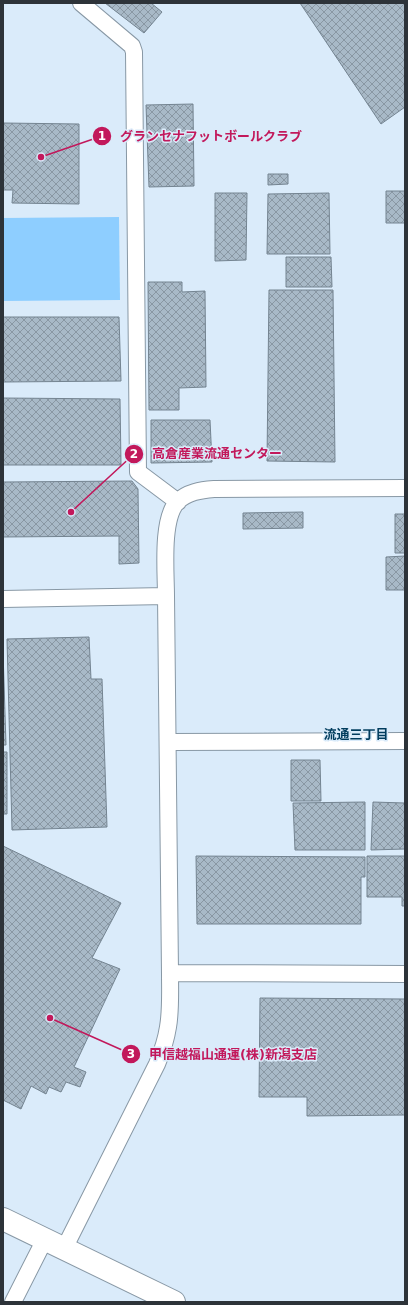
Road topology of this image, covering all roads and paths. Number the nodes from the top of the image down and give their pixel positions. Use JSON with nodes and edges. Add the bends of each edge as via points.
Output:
{"nodes":[{"id":1,"x":81,"y":3,"type":"edge"},
{"id":2,"x":405,"y":488,"type":"edge"},
{"id":3,"x":178,"y":502,"type":"junction"},
{"id":4,"x":166,"y":596,"type":"junction"},
{"id":5,"x":3,"y":599,"type":"edge"},
{"id":6,"x":405,"y":741,"type":"edge"},
{"id":7,"x":168,"y":742,"type":"junction"},
{"id":8,"x":170,"y":974,"type":"junction"},
{"id":9,"x":405,"y":974,"type":"edge"},
{"id":10,"x":3,"y":1219,"type":"edge"},
{"id":11,"x":54,"y":1244,"type":"junction"},
{"id":12,"x":13,"y":1302,"type":"edge"},
{"id":13,"x":174,"y":1302,"type":"edge"}],
"edges":[{"from":1,"to":3,"type":"street","via":[[132,46],[134,52],[138,472]]},
{"from":2,"to":3,"type":"street","via":[[214,489],[189,494]]},
{"from":3,"to":4,"type":"street","via":[[170,513],[167,527]]},
{"from":4,"to":5,"type":"street"},
{"from":4,"to":7,"type":"street"},
{"from":6,"to":7,"type":"street"},
{"from":7,"to":8,"type":"street"},
{"from":8,"to":9,"type":"street"},
{"from":8,"to":11,"type":"street","via":[[168,1027],[157,1064]]},
{"from":10,"to":11,"type":"street"},
{"from":11,"to":12,"type":"street"},
{"from":11,"to":13,"type":"street"}]}
